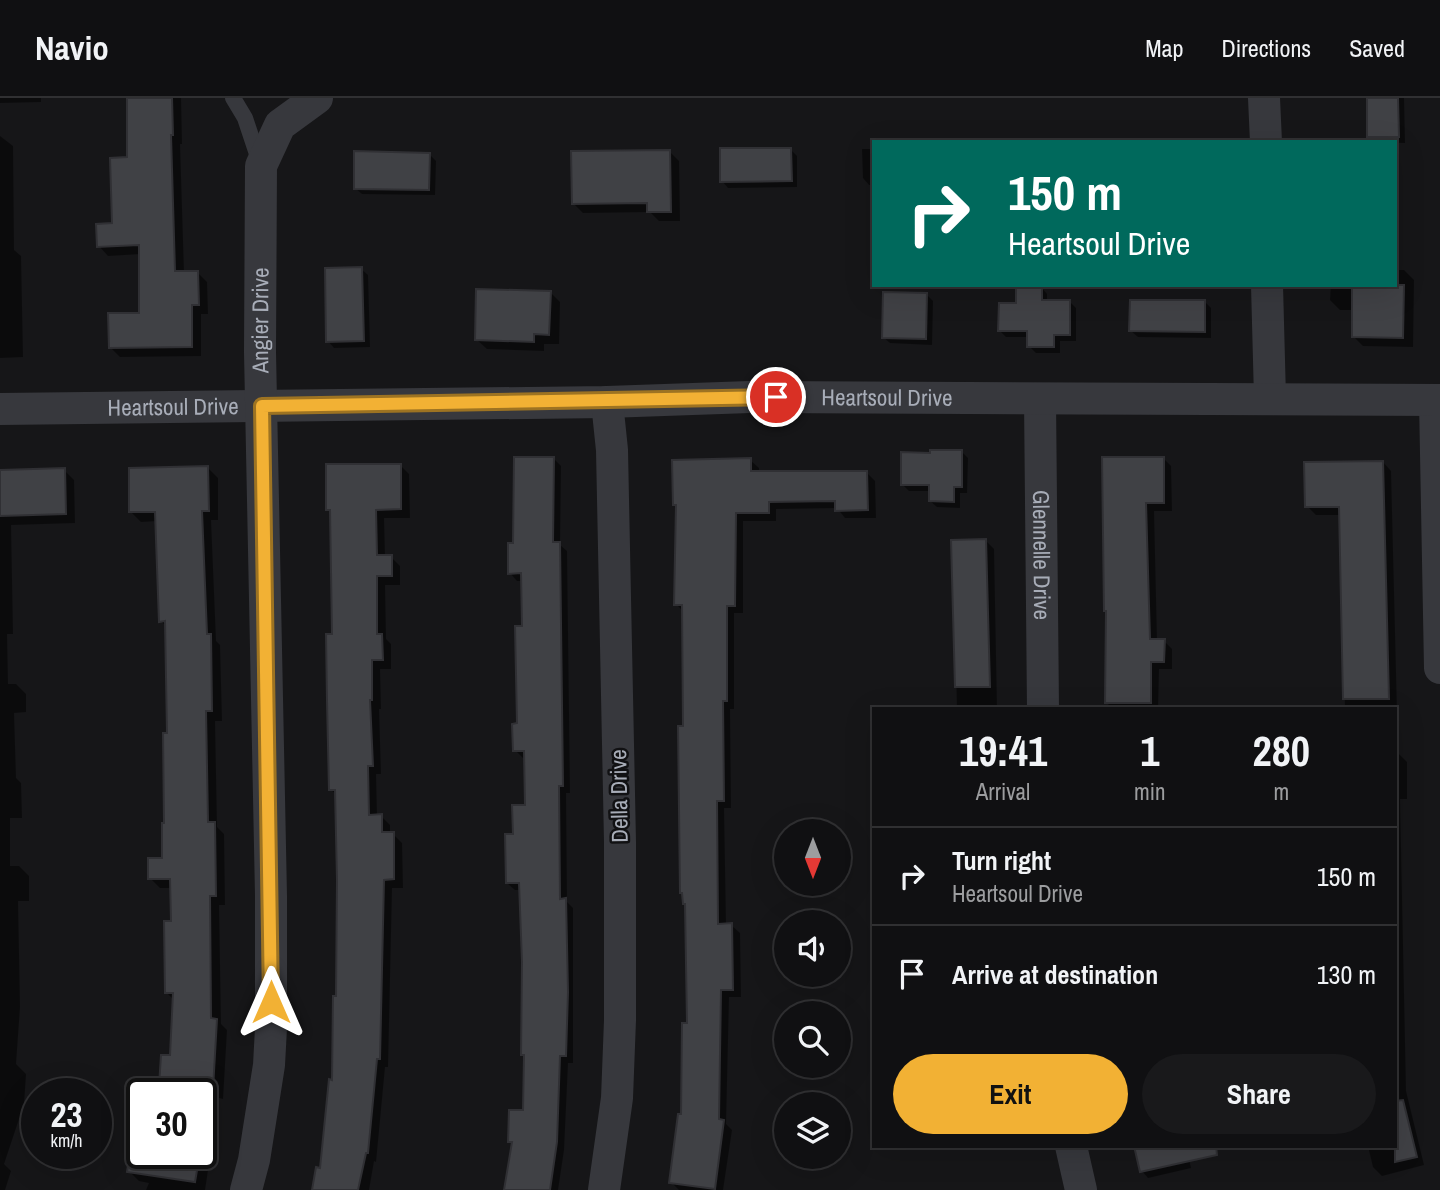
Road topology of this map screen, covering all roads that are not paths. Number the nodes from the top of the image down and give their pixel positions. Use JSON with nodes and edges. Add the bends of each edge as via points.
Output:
{"nodes":[{"id":1,"x":233,"y":98,"type":"edge"},
{"id":2,"x":315,"y":98,"type":"edge"},
{"id":3,"x":1264,"y":98,"type":"edge"},
{"id":4,"x":1266,"y":140,"type":"edge"},
{"id":5,"x":261,"y":166,"type":"junction"},
{"id":6,"x":1267,"y":287,"type":"edge"},
{"id":7,"x":1270,"y":398,"type":"junction"},
{"id":8,"x":1040,"y":399,"type":"junction"},
{"id":9,"x":1438,"y":400,"type":"edge"},
{"id":10,"x":607,"y":402,"type":"junction"},
{"id":11,"x":262,"y":406,"type":"junction"},
{"id":12,"x":0,"y":409,"type":"edge"},
{"id":13,"x":1440,"y":668,"type":"edge"},
{"id":14,"x":1043,"y":707,"type":"edge"},
{"id":15,"x":1071,"y":1148,"type":"edge"},
{"id":16,"x":246,"y":1190,"type":"edge"},
{"id":17,"x":604,"y":1190,"type":"edge"},
{"id":18,"x":1081,"y":1190,"type":"edge"}],
"edges":[{"from":1,"to":5,"type":"lane"},
{"from":2,"to":5,"type":"street","name":"Angier Drive","via":[[280,125]]},
{"from":3,"to":4,"type":"street"},
{"from":5,"to":11,"type":"street","name":"Angier Drive"},
{"from":6,"to":7,"type":"street"},
{"from":7,"to":8,"type":"street","name":"Heartsoul Drive"},
{"from":7,"to":9,"type":"street","name":"Heartsoul Drive"},
{"from":8,"to":10,"type":"street","name":"Heartsoul Drive","via":[[750,397]]},
{"from":8,"to":14,"type":"street","name":"Glennelle Drive"},
{"from":9,"to":13,"type":"street"},
{"from":10,"to":11,"type":"street","name":"Heartsoul Drive"},
{"from":10,"to":17,"type":"street","name":"Della Drive","via":[[612,450],[620,911],[617,1098]]},
{"from":11,"to":12,"type":"street","name":"Heartsoul Drive"},
{"from":11,"to":16,"type":"street","name":"Angier Drive","via":[[271,1028],[269,1065]]},
{"from":15,"to":18,"type":"street"}]}
